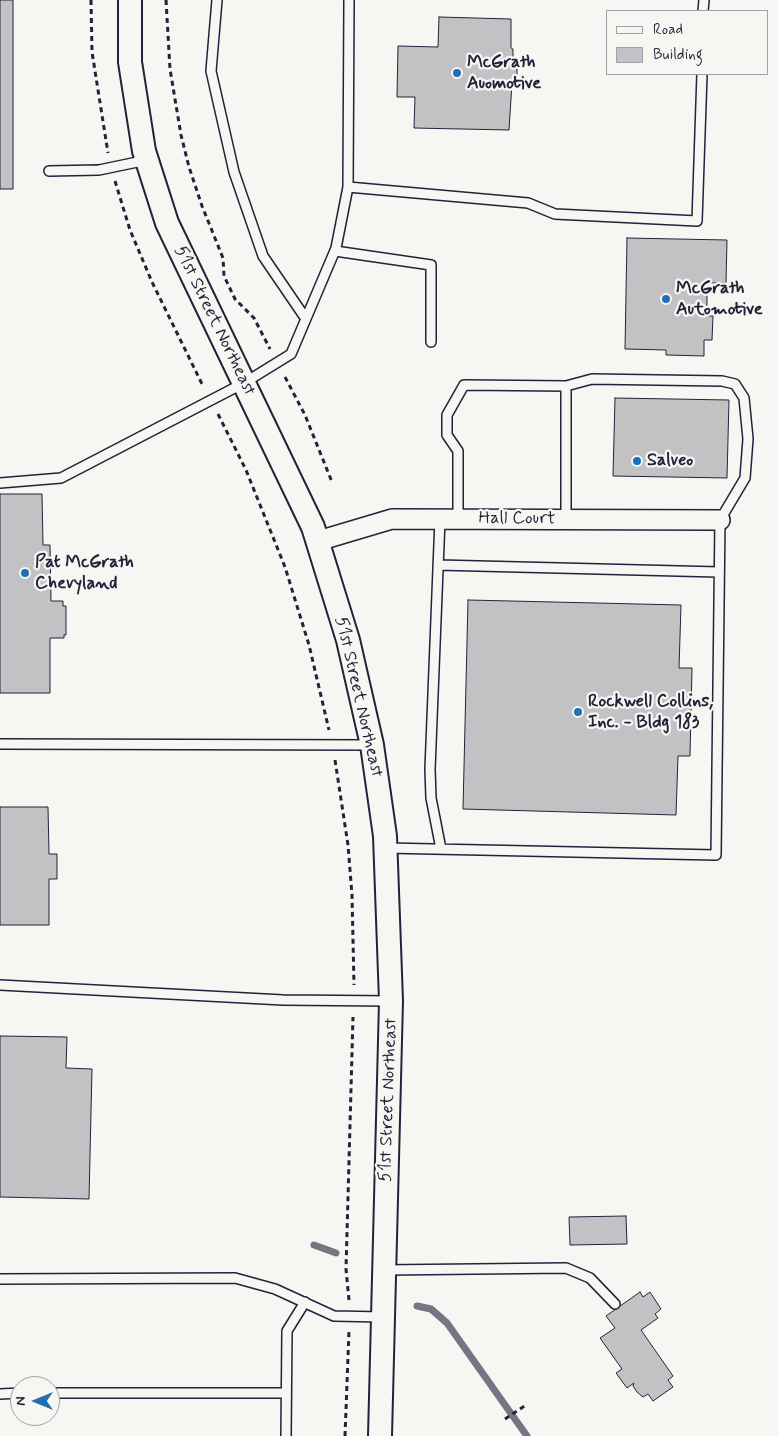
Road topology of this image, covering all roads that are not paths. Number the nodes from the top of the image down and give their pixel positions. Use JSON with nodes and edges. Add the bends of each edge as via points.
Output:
{"nodes":[{"id":1,"x":130,"y":0,"type":"edge"},
{"id":2,"x":216,"y":0,"type":"edge"},
{"id":3,"x":349,"y":0,"type":"edge"},
{"id":4,"x":702,"y":75,"type":"edge"},
{"id":5,"x":147,"y":160,"type":"junction"},
{"id":6,"x":49,"y":171,"type":"dead end"},
{"id":7,"x":348,"y":187,"type":"junction"},
{"id":8,"x":334,"y":251,"type":"junction"},
{"id":9,"x":306,"y":319,"type":"junction"},
{"id":10,"x":431,"y":342,"type":"dead end"},
{"id":11,"x":244,"y":383,"type":"junction"},
{"id":12,"x":566,"y":386,"type":"junction"},
{"id":13,"x":0,"y":483,"type":"edge"},
{"id":14,"x":449,"y":519,"type":"junction"},
{"id":15,"x":566,"y":519,"type":"junction"},
{"id":16,"x":720,"y":520,"type":"junction"},
{"id":17,"x":318,"y":542,"type":"junction"},
{"id":18,"x":438,"y":565,"type":"junction"},
{"id":19,"x":719,"y":572,"type":"junction"},
{"id":20,"x":0,"y":744,"type":"edge"},
{"id":21,"x":372,"y":745,"type":"junction"},
{"id":22,"x":386,"y":848,"type":"junction"},
{"id":23,"x":441,"y":849,"type":"junction"},
{"id":24,"x":0,"y":985,"type":"edge"},
{"id":25,"x":391,"y":1001,"type":"junction"},
{"id":26,"x":384,"y":1270,"type":"junction"},
{"id":27,"x":0,"y":1278,"type":"edge"},
{"id":28,"x":305,"y":1302,"type":"junction"},
{"id":29,"x":615,"y":1304,"type":"dead end"},
{"id":30,"x":383,"y":1317,"type":"junction"},
{"id":31,"x":60,"y":1393,"type":"edge"},
{"id":32,"x":286,"y":1393,"type":"junction"},
{"id":33,"x":286,"y":1436,"type":"edge"},
{"id":34,"x":380,"y":1436,"type":"edge"}],
"edges":[{"from":1,"to":5,"type":"street","name":"51st Street Northeast","via":[[130,62]]},
{"from":2,"to":9,"type":"lane","via":[[211,71],[234,172],[264,256]]},
{"from":3,"to":7,"type":"lane"},
{"from":4,"to":7,"type":"lane","via":[[697,221],[555,214],[528,203]]},
{"from":5,"to":6,"type":"lane","via":[[99,170]]},
{"from":5,"to":11,"type":"street","name":"51st Street Northeast","via":[[167,223]]},
{"from":7,"to":8,"type":"lane"},
{"from":8,"to":9,"type":"lane"},
{"from":8,"to":10,"type":"lane","via":[[431,265]]},
{"from":9,"to":11,"type":"lane","via":[[291,354]]},
{"from":11,"to":13,"type":"lane","via":[[61,478]]},
{"from":11,"to":17,"type":"street","name":"51st Street Northeast"},
{"from":12,"to":14,"type":"lane","via":[[464,386],[447,415],[447,435],[458,451]]},
{"from":12,"to":15,"type":"lane"},
{"from":12,"to":16,"type":"lane","via":[[592,379],[722,381],[735,384],[744,398],[748,439],[745,478]]},
{"from":14,"to":15,"type":"street","name":"Hall Court"},
{"from":14,"to":17,"type":"street","name":"Hall Court","via":[[392,519]]},
{"from":14,"to":18,"type":"lane"},
{"from":15,"to":16,"type":"street","name":"Hall Court"},
{"from":16,"to":19,"type":"lane"},
{"from":17,"to":21,"type":"street","name":"51st Street Northeast","via":[[348,640]]},
{"from":18,"to":19,"type":"lane"},
{"from":18,"to":23,"type":"lane","via":[[430,769],[431,798]]},
{"from":19,"to":23,"type":"lane","via":[[716,855]]},
{"from":20,"to":21,"type":"lane"},
{"from":21,"to":22,"type":"street","name":"51st Street Northeast"},
{"from":22,"to":23,"type":"lane"},
{"from":22,"to":25,"type":"street","name":"51st Street Northeast"},
{"from":24,"to":25,"type":"lane","via":[[283,1000]]},
{"from":25,"to":26,"type":"street","name":"51st Street Northeast"},
{"from":26,"to":29,"type":"lane","via":[[566,1268],[590,1278]]},
{"from":26,"to":30,"type":"street","name":"51st Street Northeast"},
{"from":27,"to":28,"type":"lane","via":[[235,1278],[275,1289]]},
{"from":28,"to":30,"type":"lane","via":[[334,1316]]},
{"from":28,"to":32,"type":"lane","via":[[287,1331]]},
{"from":30,"to":34,"type":"street","name":"51st Street Northeast"},
{"from":31,"to":32,"type":"lane"},
{"from":32,"to":33,"type":"lane"}]}
